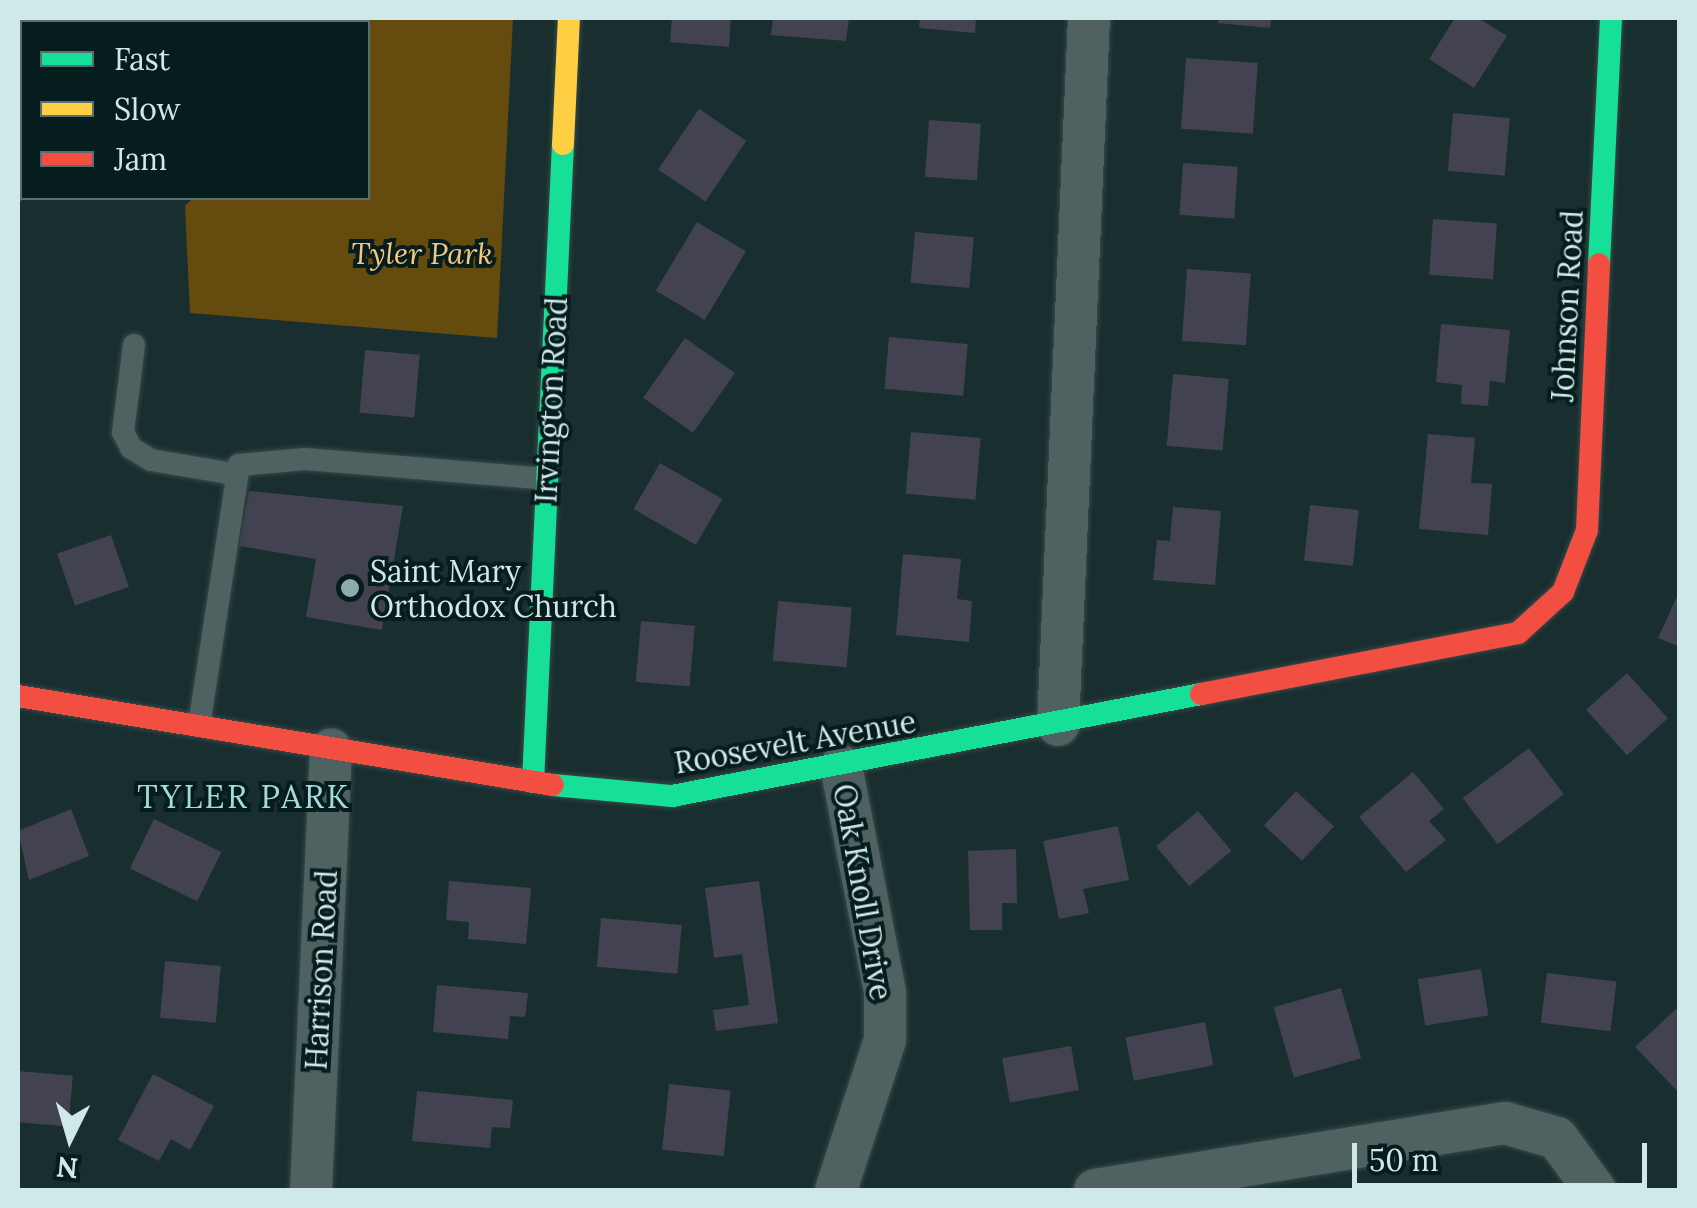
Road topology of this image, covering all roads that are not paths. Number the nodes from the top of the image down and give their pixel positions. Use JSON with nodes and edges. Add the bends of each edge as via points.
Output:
{"nodes":[{"id":1,"x":568,"y":18,"type":"edge"},
{"id":2,"x":1088,"y":18,"type":"edge"},
{"id":3,"x":1610,"y":18,"type":"edge"},
{"id":4,"x":134,"y":345,"type":"dead end"},
{"id":5,"x":234,"y":474,"type":"junction"},
{"id":6,"x":547,"y":479,"type":"junction"},
{"id":7,"x":1563,"y":592,"type":"joint"},
{"id":8,"x":18,"y":696,"type":"edge"},
{"id":9,"x":1058,"y":725,"type":"junction"},
{"id":10,"x":199,"y":726,"type":"junction"},
{"id":11,"x":331,"y":749,"type":"junction"},
{"id":12,"x":840,"y":766,"type":"junction"},
{"id":13,"x":533,"y":782,"type":"junction"},
{"id":14,"x":311,"y":1190,"type":"edge"},
{"id":15,"x":836,"y":1190,"type":"edge"},
{"id":16,"x":1094,"y":1190,"type":"edge"},
{"id":17,"x":1595,"y":1190,"type":"edge"}],
"edges":[{"from":1,"to":6,"type":"street","name":"Irvington Road"},
{"from":2,"to":9,"type":"street"},
{"from":3,"to":7,"type":"street","name":"Johnson Road","via":[[1587,530]]},
{"from":4,"to":5,"type":"lane","via":[[123,432],[131,448]]},
{"from":5,"to":6,"type":"lane","via":[[256,458]]},
{"from":5,"to":10,"type":"lane"},
{"from":6,"to":13,"type":"street","name":"Irvington Road"},
{"from":7,"to":9,"type":"street","name":"Roosevelt Avenue","via":[[1518,632],[1485,645]]},
{"from":8,"to":10,"type":"street","name":"Roosevelt Avenue"},
{"from":9,"to":12,"type":"street","name":"Roosevelt Avenue"},
{"from":10,"to":11,"type":"street","name":"Roosevelt Avenue"},
{"from":11,"to":13,"type":"street","name":"Roosevelt Avenue"},
{"from":11,"to":14,"type":"street","name":"Harrison Road"},
{"from":12,"to":13,"type":"street","name":"Roosevelt Avenue","via":[[672,796]]},
{"from":12,"to":15,"type":"street","name":"Oak Knoll Drive","via":[[885,992],[885,1040]]},
{"from":16,"to":17,"type":"street","via":[[1505,1123],[1557,1138]]}]}
